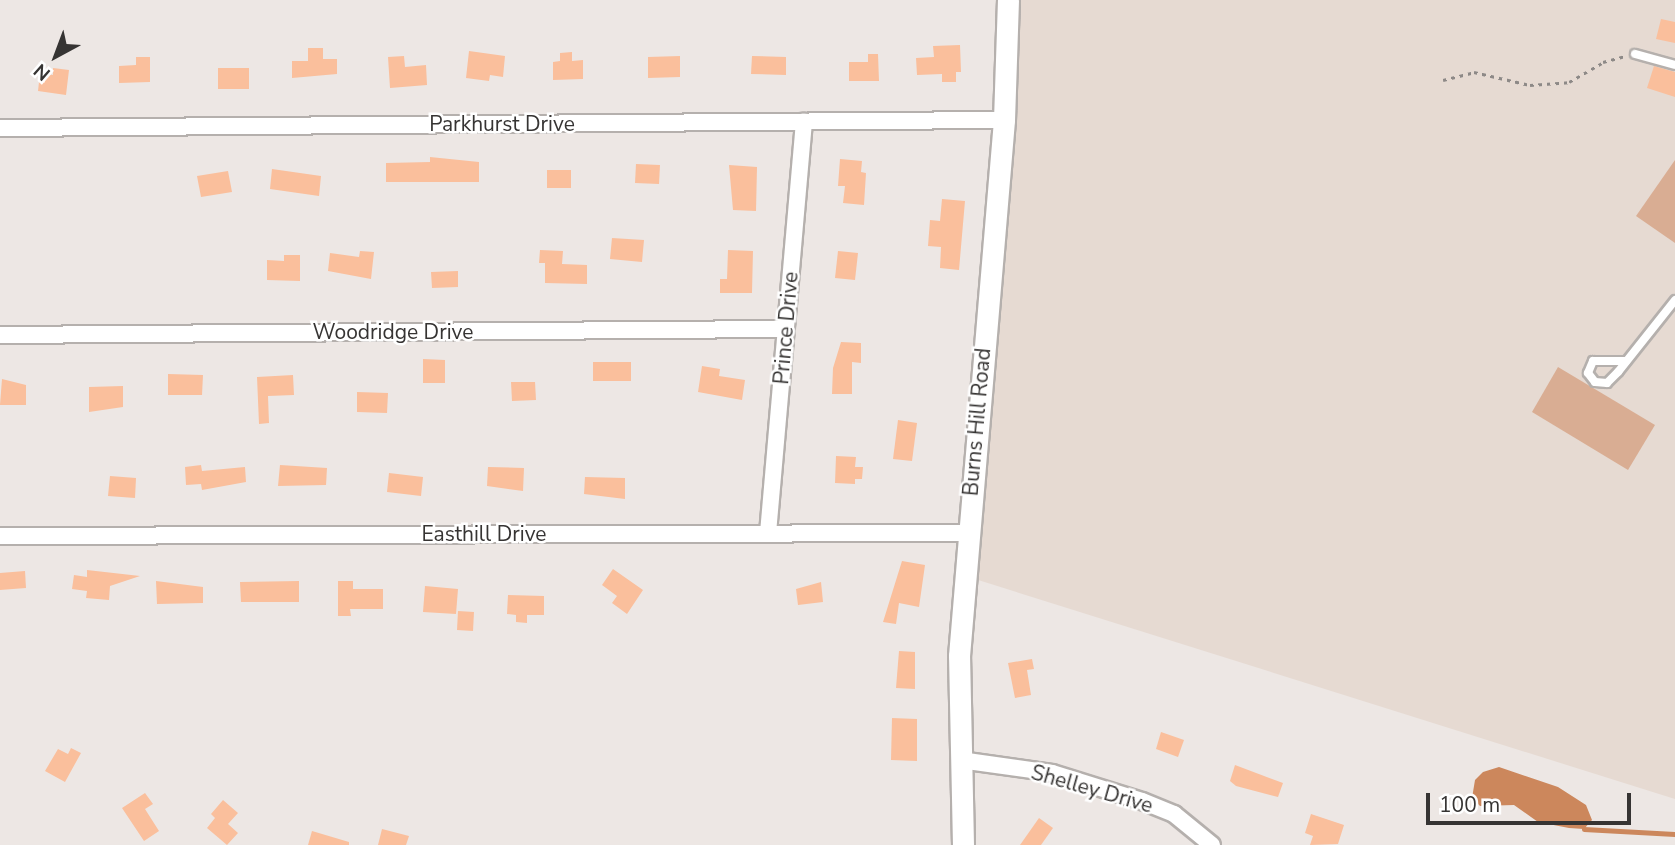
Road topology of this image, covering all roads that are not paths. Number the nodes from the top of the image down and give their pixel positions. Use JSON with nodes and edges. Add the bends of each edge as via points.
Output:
{"nodes":[{"id":1,"x":1008,"y":0,"type":"edge"},
{"id":2,"x":1635,"y":54,"type":"road end"},
{"id":3,"x":1675,"y":65,"type":"edge"},
{"id":4,"x":1004,"y":120,"type":"junction"},
{"id":5,"x":804,"y":122,"type":"junction"},
{"id":6,"x":0,"y":128,"type":"edge"},
{"id":7,"x":1675,"y":300,"type":"edge"},
{"id":8,"x":786,"y":329,"type":"junction"},
{"id":9,"x":0,"y":335,"type":"edge"},
{"id":10,"x":1626,"y":360,"type":"junction"},
{"id":11,"x":768,"y":533,"type":"junction"},
{"id":12,"x":968,"y":533,"type":"junction"},
{"id":13,"x":0,"y":536,"type":"edge"},
{"id":14,"x":960,"y":760,"type":"junction"},
{"id":15,"x":963,"y":845,"type":"edge"},
{"id":16,"x":1212,"y":845,"type":"edge"}],
"edges":[{"from":1,"to":4,"type":"street","name":"Burns Hill Road"},
{"from":2,"to":3,"type":"lane"},
{"from":4,"to":5,"type":"street","name":"Parkhurst Drive"},
{"from":4,"to":12,"type":"street","name":"Burns Hill Road"},
{"from":5,"to":6,"type":"street","name":"Parkhurst Drive"},
{"from":5,"to":8,"type":"street","name":"Prince Drive"},
{"from":7,"to":10,"type":"lane"},
{"from":8,"to":9,"type":"street","name":"Woodridge Drive"},
{"from":8,"to":11,"type":"street","name":"Prince Drive"},
{"from":10,"to":10,"type":"lane","via":[[1593,361],[1587,373],[1595,382],[1607,383]]},
{"from":11,"to":12,"type":"street","name":"Easthill Drive"},
{"from":11,"to":13,"type":"street","name":"Easthill Drive"},
{"from":12,"to":14,"type":"street","name":"Burns Hill Road","via":[[959,656]]},
{"from":14,"to":15,"type":"street","name":"Burns Hill Road"},
{"from":14,"to":16,"type":"street","name":"Shelley Drive","via":[[1052,773],[1142,801],[1174,814]]}]}
